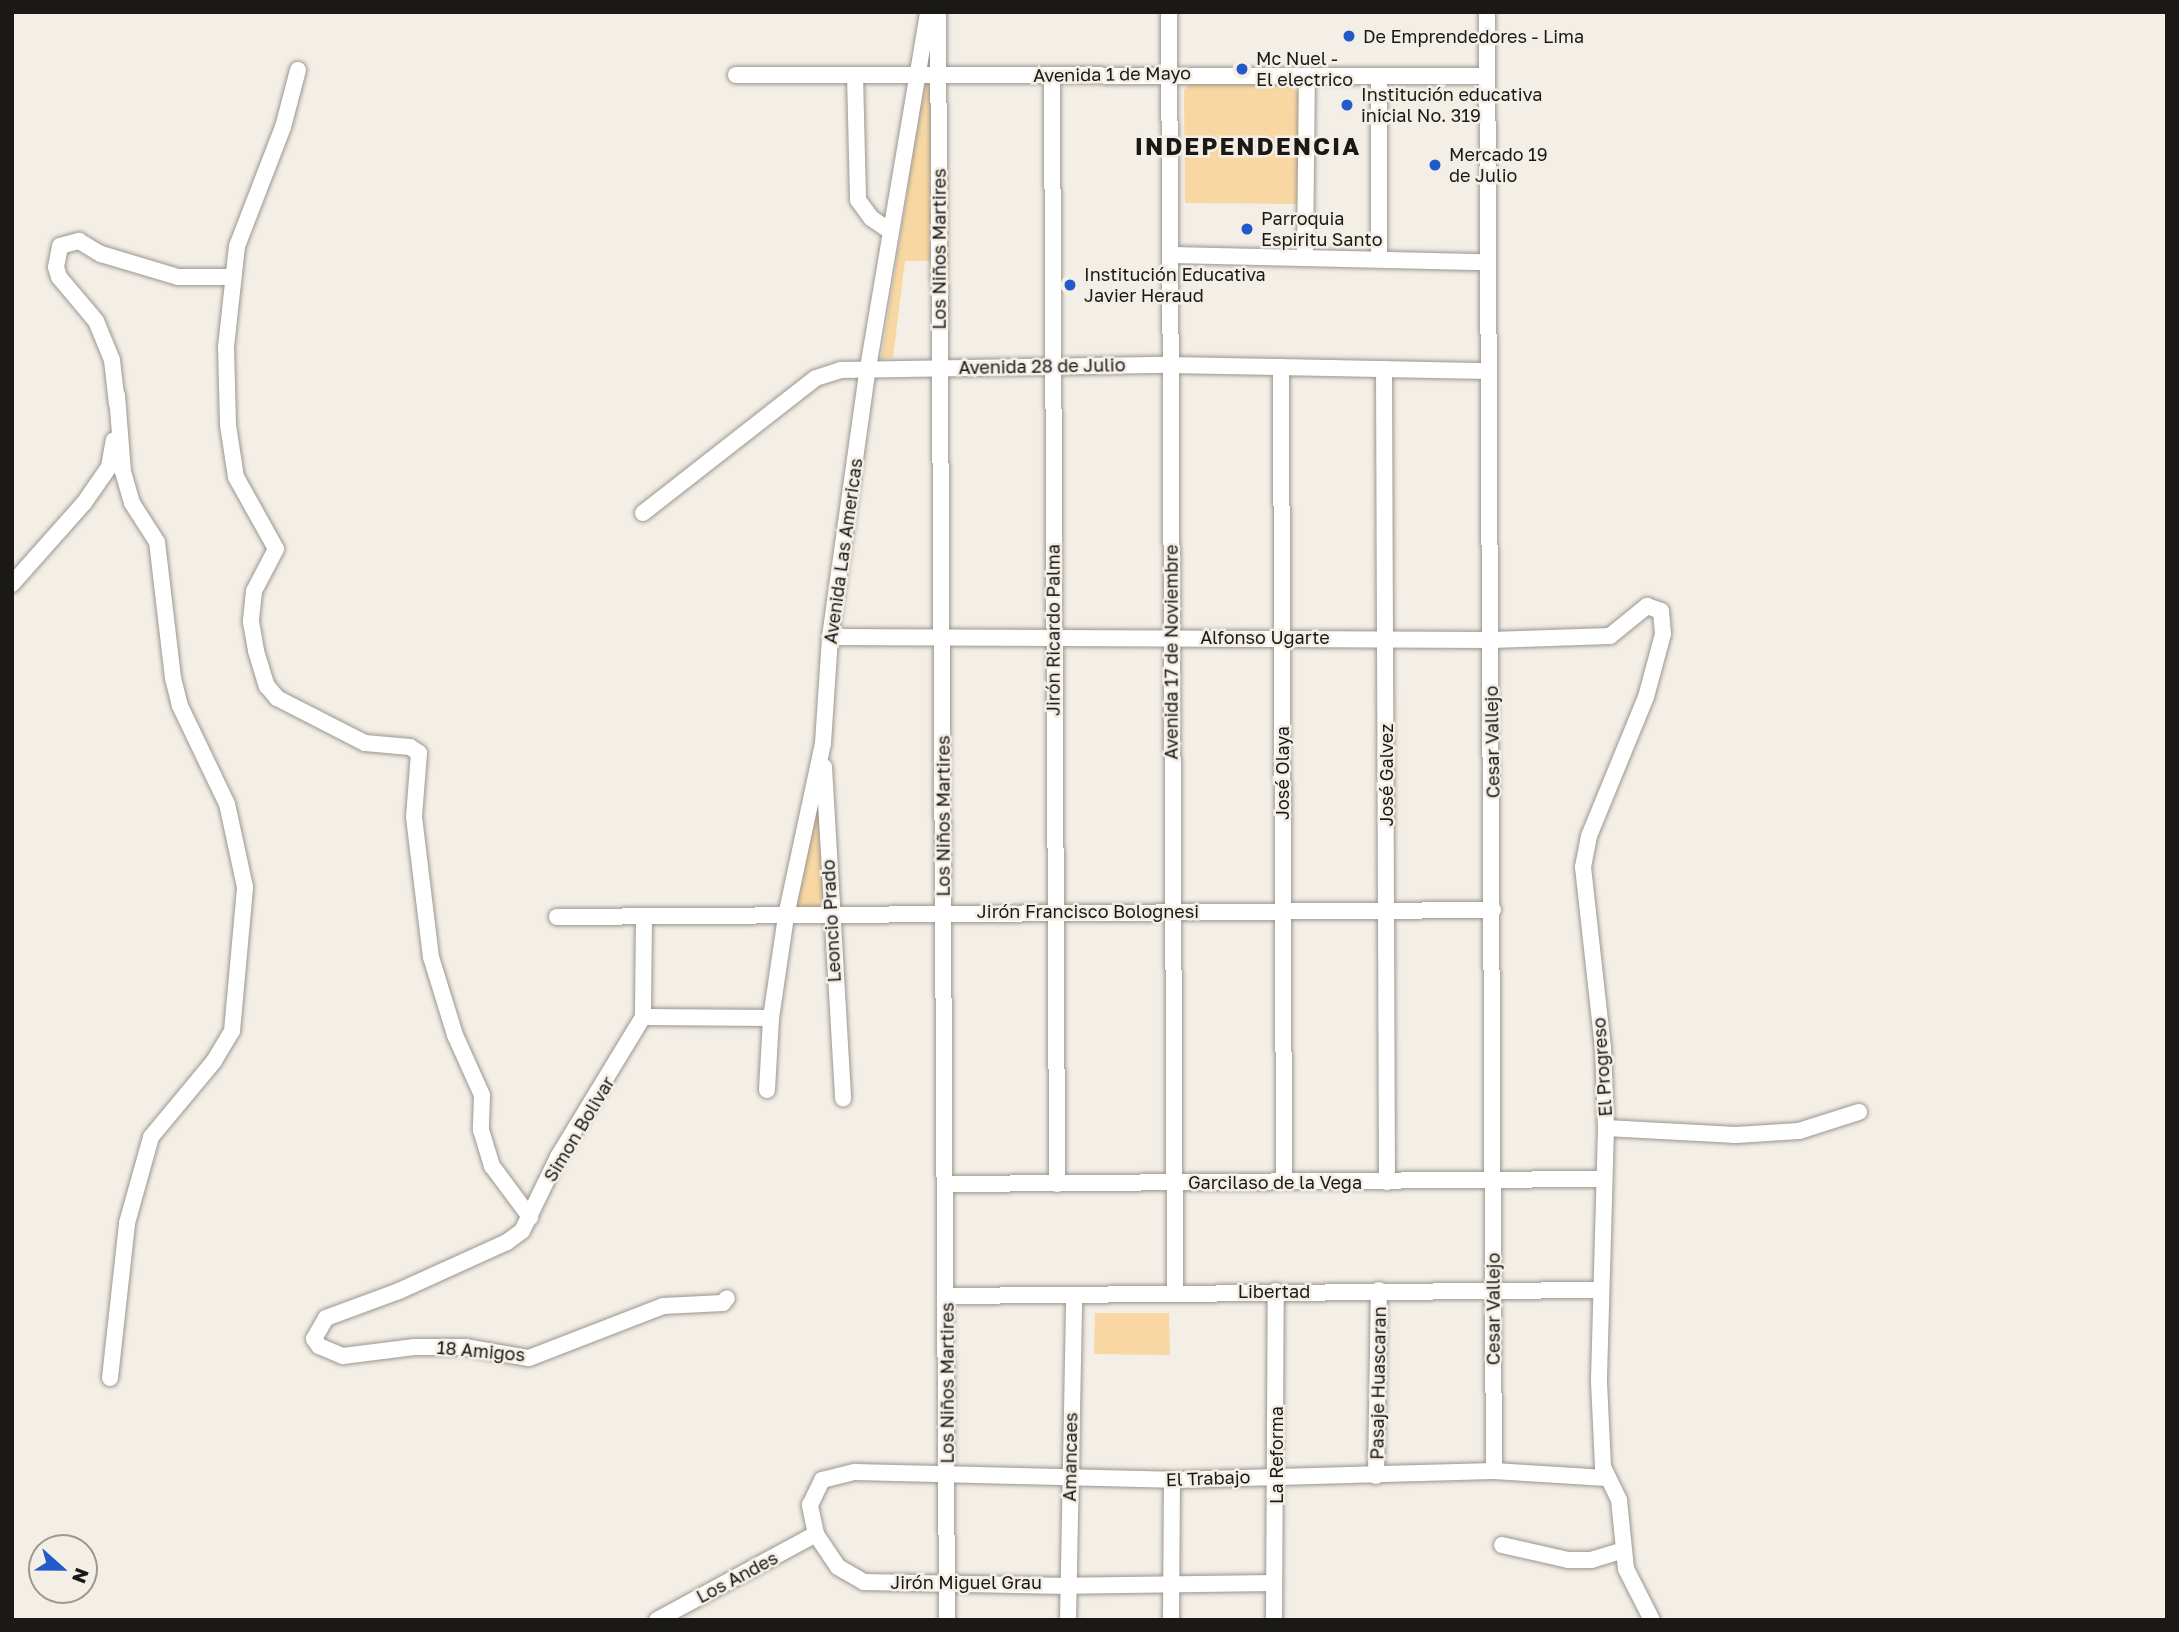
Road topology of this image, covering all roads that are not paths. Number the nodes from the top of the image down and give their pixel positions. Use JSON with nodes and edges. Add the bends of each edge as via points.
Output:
{"nodes":[{"id":1,"x":928,"y":12,"type":"edge"},
{"id":2,"x":938,"y":12,"type":"edge"},
{"id":3,"x":1169,"y":12,"type":"edge"},
{"id":4,"x":1487,"y":12,"type":"edge"},
{"id":5,"x":298,"y":70,"type":"dead end"},
{"id":6,"x":1170,"y":72,"type":"junction"},
{"id":7,"x":915,"y":73,"type":"junction"},
{"id":8,"x":939,"y":74,"type":"junction"},
{"id":9,"x":736,"y":75,"type":"dead end"},
{"id":10,"x":855,"y":75,"type":"junction"},
{"id":11,"x":1052,"y":76,"type":"junction"},
{"id":12,"x":1307,"y":76,"type":"junction"},
{"id":13,"x":1379,"y":76,"type":"junction"},
{"id":14,"x":1487,"y":76,"type":"junction"},
{"id":15,"x":889,"y":230,"type":"junction"},
{"id":16,"x":1170,"y":255,"type":"junction"},
{"id":17,"x":1305,"y":257,"type":"junction"},
{"id":18,"x":1379,"y":259,"type":"junction"},
{"id":19,"x":1488,"y":262,"type":"junction"},
{"id":20,"x":233,"y":276,"type":"junction"},
{"id":21,"x":1170,"y":365,"type":"junction"},
{"id":22,"x":1051,"y":366,"type":"junction"},
{"id":23,"x":1281,"y":367,"type":"junction"},
{"id":24,"x":868,"y":368,"type":"junction"},
{"id":25,"x":939,"y":368,"type":"junction"},
{"id":26,"x":1384,"y":369,"type":"junction"},
{"id":27,"x":1489,"y":371,"type":"junction"},
{"id":28,"x":117,"y":394,"type":"junction"},
{"id":29,"x":643,"y":513,"type":"dead end"},
{"id":30,"x":12,"y":584,"type":"edge"},
{"id":31,"x":1647,"y":606,"type":"joint"},
{"id":32,"x":1053,"y":636,"type":"junction"},
{"id":33,"x":1171,"y":636,"type":"junction"},
{"id":34,"x":830,"y":637,"type":"junction"},
{"id":35,"x":944,"y":637,"type":"junction"},
{"id":36,"x":1283,"y":637,"type":"junction"},
{"id":37,"x":1386,"y":638,"type":"junction"},
{"id":38,"x":1491,"y":640,"type":"junction"},
{"id":39,"x":823,"y":743,"type":"junction"},
{"id":40,"x":1493,"y":910,"type":"junction"},
{"id":41,"x":943,"y":911,"type":"junction"},
{"id":42,"x":1055,"y":911,"type":"junction"},
{"id":43,"x":1174,"y":911,"type":"junction"},
{"id":44,"x":1282,"y":911,"type":"junction"},
{"id":45,"x":1387,"y":911,"type":"junction"},
{"id":46,"x":644,"y":916,"type":"junction"},
{"id":47,"x":786,"y":916,"type":"junction"},
{"id":48,"x":830,"y":916,"type":"junction"},
{"id":49,"x":557,"y":917,"type":"dead end"},
{"id":50,"x":643,"y":1017,"type":"junction"},
{"id":51,"x":771,"y":1018,"type":"junction"},
{"id":52,"x":767,"y":1090,"type":"dead end"},
{"id":53,"x":843,"y":1098,"type":"dead end"},
{"id":54,"x":1859,"y":1112,"type":"dead end"},
{"id":55,"x":1606,"y":1128,"type":"junction"},
{"id":56,"x":1284,"y":1179,"type":"junction"},
{"id":57,"x":1604,"y":1179,"type":"junction"},
{"id":58,"x":1492,"y":1181,"type":"junction"},
{"id":59,"x":1172,"y":1182,"type":"junction"},
{"id":60,"x":1387,"y":1182,"type":"junction"},
{"id":61,"x":947,"y":1184,"type":"junction"},
{"id":62,"x":1057,"y":1184,"type":"junction"},
{"id":63,"x":530,"y":1217,"type":"junction"},
{"id":64,"x":1493,"y":1288,"type":"junction"},
{"id":65,"x":1379,"y":1290,"type":"junction"},
{"id":66,"x":1601,"y":1290,"type":"junction"},
{"id":67,"x":1276,"y":1291,"type":"junction"},
{"id":68,"x":1175,"y":1292,"type":"junction"},
{"id":69,"x":1074,"y":1295,"type":"junction"},
{"id":70,"x":947,"y":1296,"type":"junction"},
{"id":71,"x":727,"y":1298,"type":"dead end"},
{"id":72,"x":314,"y":1339,"type":"joint"},
{"id":73,"x":110,"y":1378,"type":"dead end"},
{"id":74,"x":1494,"y":1471,"type":"junction"},
{"id":75,"x":947,"y":1475,"type":"junction"},
{"id":76,"x":1276,"y":1475,"type":"junction"},
{"id":77,"x":1377,"y":1476,"type":"junction"},
{"id":78,"x":1069,"y":1478,"type":"junction"},
{"id":79,"x":1606,"y":1478,"type":"junction"},
{"id":80,"x":1172,"y":1480,"type":"junction"},
{"id":81,"x":816,"y":1534,"type":"junction"},
{"id":82,"x":1502,"y":1545,"type":"dead end"},
{"id":83,"x":1623,"y":1550,"type":"junction"},
{"id":84,"x":947,"y":1583,"type":"junction"},
{"id":85,"x":1273,"y":1583,"type":"junction"},
{"id":86,"x":1068,"y":1586,"type":"junction"},
{"id":87,"x":1171,"y":1587,"type":"junction"},
{"id":88,"x":657,"y":1620,"type":"edge"},
{"id":89,"x":947,"y":1620,"type":"edge"},
{"id":90,"x":1068,"y":1620,"type":"edge"},
{"id":91,"x":1171,"y":1620,"type":"edge"},
{"id":92,"x":1274,"y":1620,"type":"edge"},
{"id":93,"x":1652,"y":1620,"type":"edge"}],
"edges":[{"from":1,"to":7,"type":"street","name":"Avenida Las Americas"},
{"from":2,"to":8,"type":"street","name":"Los Niños Martires"},
{"from":3,"to":6,"type":"street","name":"Avenida 17 de Noviembre"},
{"from":4,"to":14,"type":"street","name":"Cesar Vallejo"},
{"from":5,"to":20,"type":"street","via":[[282,127],[237,246]]},
{"from":6,"to":11,"type":"street","name":"Avenida 1 de Mayo"},
{"from":6,"to":12,"type":"street","name":"Avenida 1 de Mayo"},
{"from":6,"to":16,"type":"street","name":"Avenida 17 de Noviembre"},
{"from":7,"to":8,"type":"street","name":"Avenida 1 de Mayo"},
{"from":7,"to":10,"type":"street","name":"Avenida 1 de Mayo"},
{"from":7,"to":15,"type":"street","name":"Avenida Las Americas"},
{"from":8,"to":11,"type":"street","name":"Avenida 1 de Mayo"},
{"from":8,"to":25,"type":"street","name":"Los Niños Martires"},
{"from":9,"to":10,"type":"street","name":"Avenida 1 de Mayo"},
{"from":10,"to":15,"type":"street","via":[[858,200],[870,218]]},
{"from":11,"to":22,"type":"street","name":"Jirón Ricardo Palma"},
{"from":12,"to":13,"type":"street","name":"Avenida 1 de Mayo"},
{"from":12,"to":17,"type":"street"},
{"from":13,"to":14,"type":"street","name":"Avenida 1 de Mayo"},
{"from":13,"to":18,"type":"street"},
{"from":14,"to":19,"type":"street","name":"Cesar Vallejo"},
{"from":15,"to":24,"type":"street","name":"Avenida Las Americas"},
{"from":16,"to":17,"type":"street"},
{"from":16,"to":21,"type":"street","name":"Avenida 17 de Noviembre"},
{"from":17,"to":18,"type":"street"},
{"from":18,"to":19,"type":"street"},
{"from":19,"to":27,"type":"street","name":"Cesar Vallejo"},
{"from":20,"to":28,"type":"street","via":[[178,277],[101,254],[79,241],[60,246],[59,277],[96,321],[111,360]]},
{"from":20,"to":63,"type":"street","via":[[226,346],[228,425],[236,477],[276,550],[254,591],[251,622],[267,686],[301,713],[365,743],[410,747],[419,753],[414,817],[431,957],[455,1035],[482,1095],[481,1130],[492,1166]]},
{"from":21,"to":22,"type":"street","name":"Avenida 28 de Julio"},
{"from":21,"to":23,"type":"street","name":"Avenida 28 de Julio"},
{"from":21,"to":33,"type":"street","name":"Avenida 17 de Noviembre"},
{"from":22,"to":25,"type":"street","name":"Avenida 28 de Julio"},
{"from":22,"to":32,"type":"street","name":"Jirón Ricardo Palma"},
{"from":23,"to":26,"type":"street","name":"Avenida 28 de Julio"},
{"from":23,"to":36,"type":"street","name":"José Olaya"},
{"from":24,"to":25,"type":"street","name":"Avenida 28 de Julio"},
{"from":24,"to":29,"type":"street","name":"Avenida 28 de Julio","via":[[833,371],[816,378]]},
{"from":24,"to":34,"type":"street","name":"Avenida Las Americas"},
{"from":25,"to":35,"type":"street","name":"Los Niños Martires"},
{"from":26,"to":27,"type":"street","name":"Avenida 28 de Julio"},
{"from":26,"to":37,"type":"street","name":"José Galvez"},
{"from":27,"to":38,"type":"street","name":"Cesar Vallejo"},
{"from":28,"to":30,"type":"street","via":[[109,467],[84,503]]},
{"from":28,"to":73,"type":"street","via":[[123,472],[132,503],[157,542],[180,706],[227,804],[245,887],[232,1031],[221,1053],[151,1137],[127,1223]]},
{"from":31,"to":38,"type":"street","name":"Alfonso Ugarte","via":[[1614,635]]},
{"from":31,"to":55,"type":"street","name":"El Progreso","via":[[1656,606],[1663,617],[1659,650],[1638,719],[1584,858],[1603,1047]]},
{"from":32,"to":33,"type":"street","name":"Alfonso Ugarte"},
{"from":32,"to":35,"type":"street","name":"Alfonso Ugarte"},
{"from":32,"to":42,"type":"street","name":"Jirón Ricardo Palma"},
{"from":33,"to":36,"type":"street","name":"Alfonso Ugarte"},
{"from":33,"to":43,"type":"street","name":"Avenida 17 de Noviembre"},
{"from":34,"to":35,"type":"street","name":"Alfonso Ugarte"},
{"from":34,"to":39,"type":"street","name":"Avenida Las Americas"},
{"from":35,"to":41,"type":"street","name":"Los Niños Martires"},
{"from":36,"to":37,"type":"street","name":"Alfonso Ugarte"},
{"from":36,"to":44,"type":"street","name":"José Olaya"},
{"from":37,"to":38,"type":"street","name":"Alfonso Ugarte"},
{"from":37,"to":45,"type":"street","name":"José Galvez"},
{"from":38,"to":40,"type":"street","name":"Cesar Vallejo"},
{"from":39,"to":47,"type":"street","name":"Avenida Las Americas"},
{"from":39,"to":48,"type":"street","name":"Leoncio Prado"},
{"from":40,"to":45,"type":"street","name":"Jirón Francisco Bolognesi"},
{"from":40,"to":58,"type":"street","name":"Cesar Vallejo"},
{"from":41,"to":42,"type":"street","name":"Jirón Francisco Bolognesi"},
{"from":41,"to":48,"type":"street","name":"Jirón Francisco Bolognesi"},
{"from":41,"to":61,"type":"street","name":"Los Niños Martires"},
{"from":42,"to":43,"type":"street","name":"Jirón Francisco Bolognesi"},
{"from":42,"to":62,"type":"street","name":"Jirón Ricardo Palma"},
{"from":43,"to":44,"type":"street","name":"Jirón Francisco Bolognesi"},
{"from":43,"to":59,"type":"street","name":"Avenida 17 de Noviembre"},
{"from":44,"to":45,"type":"street","name":"Jirón Francisco Bolognesi"},
{"from":44,"to":56,"type":"street","name":"José Olaya"},
{"from":45,"to":60,"type":"street","name":"José Galvez"},
{"from":46,"to":47,"type":"street","name":"Jirón Francisco Bolognesi"},
{"from":46,"to":49,"type":"street","name":"Jirón Francisco Bolognesi"},
{"from":46,"to":50,"type":"street"},
{"from":47,"to":48,"type":"street","name":"Jirón Francisco Bolognesi"},
{"from":47,"to":51,"type":"street","name":"Avenida Las Americas"},
{"from":48,"to":53,"type":"street","name":"Leoncio Prado"},
{"from":50,"to":51,"type":"street"},
{"from":50,"to":63,"type":"street","name":"Simon Bolivar","via":[[558,1157]]},
{"from":51,"to":52,"type":"street","name":"Avenida Las Americas"},
{"from":54,"to":55,"type":"street","via":[[1799,1131],[1736,1135]]},
{"from":55,"to":57,"type":"street","name":"El Progreso"},
{"from":56,"to":59,"type":"street","name":"Garcilaso de la Vega"},
{"from":56,"to":60,"type":"street","name":"Garcilaso de la Vega"},
{"from":57,"to":58,"type":"street","name":"Garcilaso de la Vega"},
{"from":57,"to":66,"type":"street","name":"El Progreso"},
{"from":58,"to":60,"type":"street","name":"Garcilaso de la Vega"},
{"from":58,"to":64,"type":"street","name":"Cesar Vallejo"},
{"from":59,"to":62,"type":"street","name":"Garcilaso de la Vega"},
{"from":59,"to":68,"type":"street","name":"Avenida 17 de Noviembre"},
{"from":61,"to":62,"type":"street","name":"Garcilaso de la Vega"},
{"from":61,"to":70,"type":"street","name":"Los Niños Martires"},
{"from":63,"to":72,"type":"street","name":"Simon Bolivar","via":[[507,1242],[326,1318]]},
{"from":64,"to":65,"type":"street","name":"Libertad"},
{"from":64,"to":66,"type":"street","name":"Libertad"},
{"from":64,"to":74,"type":"street","name":"Cesar Vallejo"},
{"from":65,"to":67,"type":"street","name":"Libertad"},
{"from":65,"to":77,"type":"street","name":"Pasaje Huascaran"},
{"from":66,"to":79,"type":"street","name":"El Progreso","via":[[1599,1382]]},
{"from":67,"to":68,"type":"street","name":"Libertad"},
{"from":67,"to":76,"type":"street","name":"La Reforma"},
{"from":68,"to":69,"type":"street","name":"Libertad"},
{"from":69,"to":70,"type":"street","name":"Libertad"},
{"from":69,"to":78,"type":"street","name":"Amancaes"},
{"from":70,"to":75,"type":"street","name":"Los Niños Martires"},
{"from":71,"to":72,"type":"street","name":"18 Amigos","via":[[723,1303],[663,1306],[529,1358],[452,1347],[343,1356],[319,1346]]},
{"from":74,"to":77,"type":"street","name":"El Trabajo"},
{"from":74,"to":79,"type":"street","name":"El Trabajo"},
{"from":75,"to":78,"type":"street","name":"El Trabajo"},
{"from":75,"to":81,"type":"street","name":"El Trabajo","via":[[831,1475],[816,1488],[810,1516]]},
{"from":75,"to":84,"type":"street","name":"Los Niños Martires"},
{"from":76,"to":77,"type":"street","name":"El Trabajo"},
{"from":76,"to":80,"type":"street","name":"El Trabajo"},
{"from":76,"to":85,"type":"street","name":"La Reforma"},
{"from":78,"to":80,"type":"street","name":"El Trabajo"},
{"from":78,"to":86,"type":"street","name":"Amancaes"},
{"from":79,"to":83,"type":"street","name":"El Progreso","via":[[1619,1500]]},
{"from":80,"to":87,"type":"street"},
{"from":81,"to":84,"type":"street","name":"Jirón Miguel Grau","via":[[838,1567],[864,1582]]},
{"from":81,"to":88,"type":"street","name":"Los Andes"},
{"from":82,"to":83,"type":"street","via":[[1568,1560],[1591,1560]]},
{"from":83,"to":93,"type":"street","name":"El Progreso","via":[[1626,1569]]},
{"from":84,"to":86,"type":"street","name":"Jirón Miguel Grau"},
{"from":84,"to":89,"type":"street","name":"Los Niños Martires"},
{"from":85,"to":87,"type":"street","name":"Jirón Miguel Grau"},
{"from":85,"to":92,"type":"street","name":"La Reforma"},
{"from":86,"to":87,"type":"street","name":"Jirón Miguel Grau"},
{"from":86,"to":90,"type":"street","name":"Amancaes"},
{"from":87,"to":91,"type":"street"}]}
